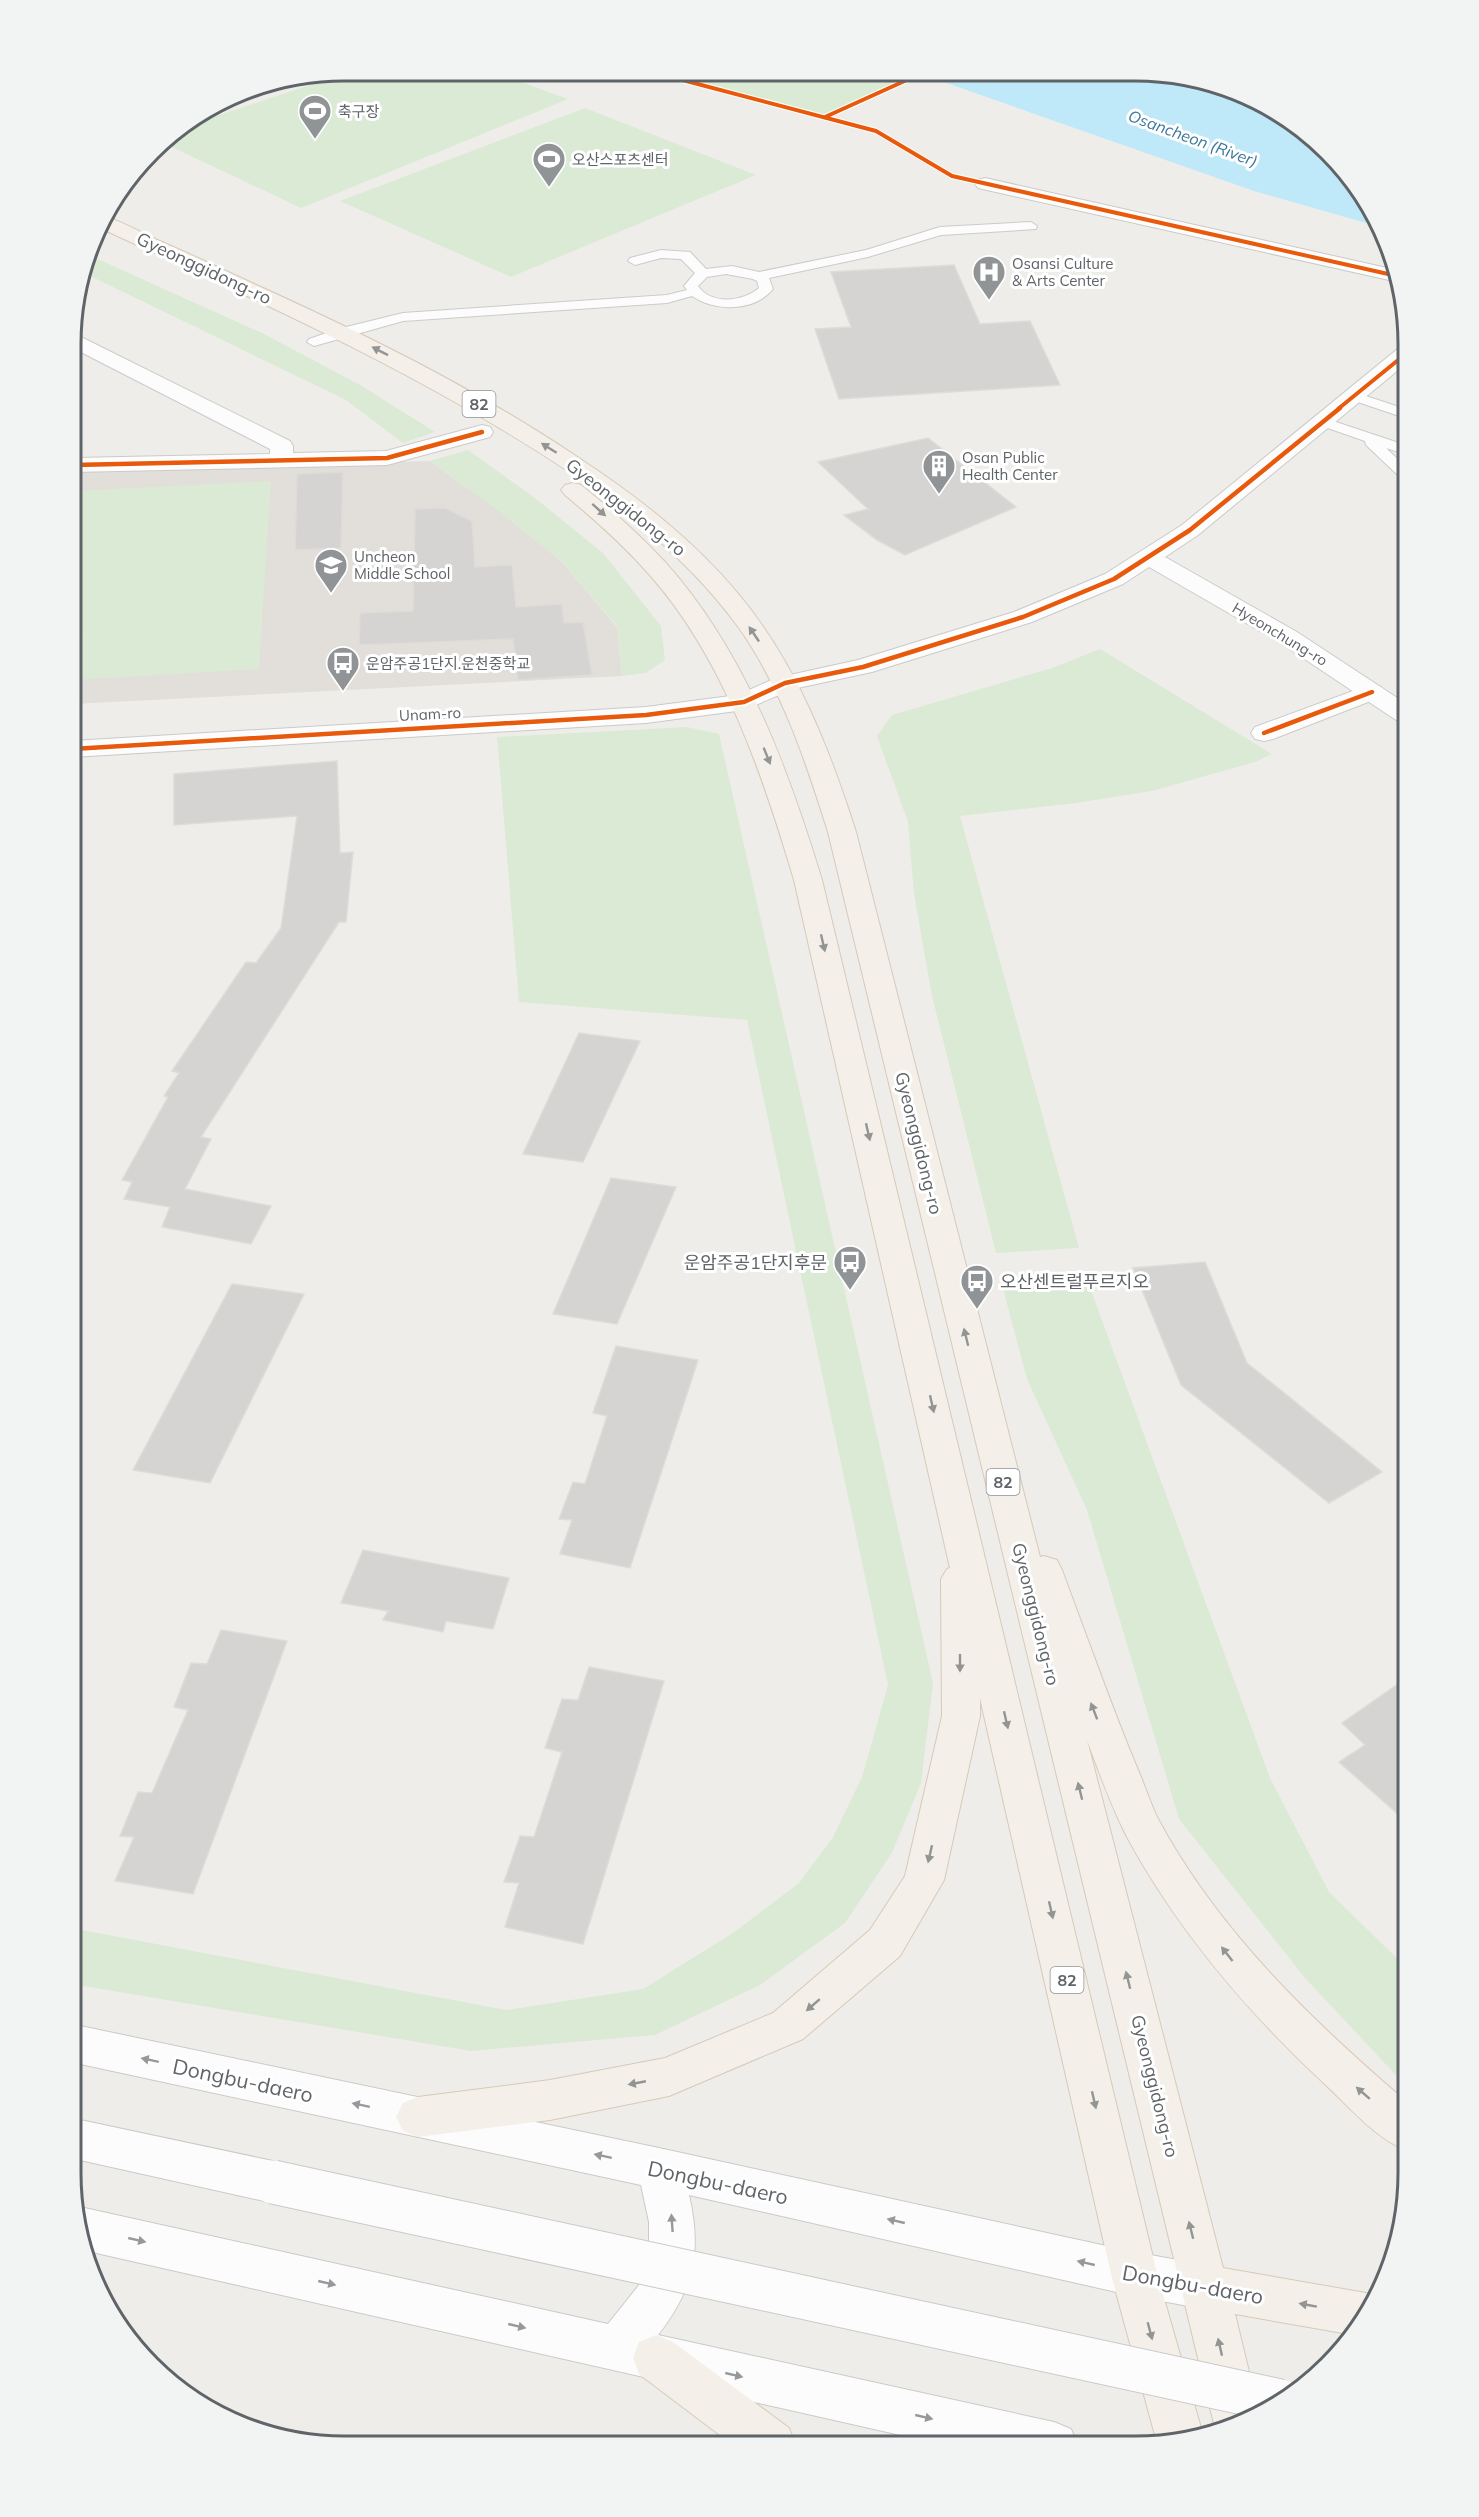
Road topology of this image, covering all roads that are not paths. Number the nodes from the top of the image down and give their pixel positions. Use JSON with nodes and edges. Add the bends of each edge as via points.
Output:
{"nodes":[{"id":1,"x":985,"y":184,"type":"dead end"},
{"id":2,"x":109,"y":225,"type":"edge"},
{"id":3,"x":1031,"y":226,"type":"dead end"},
{"id":4,"x":102,"y":242,"type":"edge"},
{"id":5,"x":635,"y":261,"type":"dead end"},
{"id":6,"x":704,"y":274,"type":"junction"},
{"id":7,"x":1388,"y":274,"type":"edge"},
{"id":8,"x":759,"y":276,"type":"junction"},
{"id":9,"x":693,"y":292,"type":"junction"},
{"id":10,"x":241,"y":307,"type":"dead end"},
{"id":11,"x":343,"y":332,"type":"junction"},
{"id":12,"x":304,"y":337,"type":"joint"},
{"id":13,"x":81,"y":344,"type":"edge"},
{"id":14,"x":1398,"y":362,"type":"edge"},
{"id":15,"x":1354,"y":396,"type":"junction"},
{"id":16,"x":1398,"y":411,"type":"edge"},
{"id":17,"x":1324,"y":422,"type":"junction"},
{"id":18,"x":482,"y":432,"type":"junction"},
{"id":19,"x":1364,"y":436,"type":"junction"},
{"id":20,"x":1398,"y":448,"type":"edge"},
{"id":21,"x":281,"y":460,"type":"junction"},
{"id":22,"x":81,"y":465,"type":"edge"},
{"id":23,"x":1398,"y":468,"type":"edge"},
{"id":24,"x":1149,"y":557,"type":"junction"},
{"id":25,"x":785,"y":683,"type":"junction"},
{"id":26,"x":739,"y":692,"type":"junction"},
{"id":27,"x":1372,"y":692,"type":"junction"},
{"id":28,"x":1398,"y":709,"type":"edge"},
{"id":29,"x":81,"y":729,"type":"edge"},
{"id":30,"x":1264,"y":733,"type":"dead end"},
{"id":31,"x":81,"y":748,"type":"edge"},
{"id":32,"x":976,"y":1378,"type":"junction"},
{"id":33,"x":959,"y":1520,"type":"junction"},
{"id":34,"x":81,"y":2045,"type":"edge"},
{"id":35,"x":418,"y":2117,"type":"junction"},
{"id":36,"x":1398,"y":2123,"type":"edge"},
{"id":37,"x":81,"y":2140,"type":"edge"},
{"id":38,"x":658,"y":2168,"type":"junction"},
{"id":39,"x":87,"y":2230,"type":"edge"},
{"id":40,"x":1134,"y":2274,"type":"junction"},
{"id":41,"x":1206,"y":2287,"type":"junction"},
{"id":42,"x":1357,"y":2313,"type":"edge"},
{"id":43,"x":637,"y":2353,"type":"junction"},
{"id":44,"x":1270,"y":2399,"type":"edge"},
{"id":45,"x":1236,"y":2416,"type":"edge"},
{"id":46,"x":1178,"y":2432,"type":"edge"},
{"id":47,"x":759,"y":2436,"type":"edge"},
{"id":48,"x":1009,"y":2436,"type":"edge"}],
"edges":[{"from":1,"to":7,"type":"street"},
{"from":2,"to":11,"type":"main road","name":"Gyeonggidong-ro","number":"82"},
{"from":3,"to":8,"type":"lane","via":[[940,231],[868,253]]},
{"from":4,"to":10,"type":"main road","name":"Gyeonggidong-ro"},
{"from":5,"to":6,"type":"lane","via":[[661,254],[686,255]]},
{"from":6,"to":8,"type":"lane","via":[[733,270]]},
{"from":6,"to":9,"type":"lane","via":[[692,281]]},
{"from":8,"to":9,"type":"lane","via":[[766,284],[765,289],[743,301],[708,300]]},
{"from":9,"to":11,"type":"lane","via":[[667,299],[403,317]]},
{"from":11,"to":12,"type":"lane"},
{"from":25,"to":11,"type":"main road","name":"Gyeonggidong-ro","number":"82","one_way":true,"via":[[731,602],[654,525],[558,454],[466,396]]},
{"from":12,"to":18,"type":"main road","name":"Gyeonggidong-ro","number":"82"},
{"from":13,"to":21,"type":"street","via":[[282,446]]},
{"from":14,"to":15,"type":"street","name":"Unam-ro"},
{"from":15,"to":16,"type":"lane"},
{"from":15,"to":17,"type":"street","name":"Unam-ro"},
{"from":17,"to":19,"type":"lane"},
{"from":17,"to":24,"type":"street","name":"Unam-ro","via":[[1190,530]]},
{"from":18,"to":21,"type":"street","via":[[387,458]]},
{"from":18,"to":26,"type":"main road","name":"Gyeonggidong-ro","number":"82","one_way":true,"via":[[594,505],[638,546],[711,639]]},
{"from":19,"to":20,"type":"lane"},
{"from":19,"to":23,"type":"lane"},
{"from":21,"to":22,"type":"street"},
{"from":24,"to":25,"type":"street","name":"Unam-ro","via":[[1114,579],[1023,617],[863,667]]},
{"from":24,"to":27,"type":"street","name":"Hyeonchung-ro","via":[[1288,637]]},
{"from":25,"to":26,"type":"street","name":"Unam-ro"},
{"from":32,"to":25,"type":"main road","name":"Gyeonggidong-ro","number":"82","one_way":true,"via":[[842,832],[819,757]]},
{"from":26,"to":29,"type":"street","name":"Unam-ro","via":[[645,693]]},
{"from":26,"to":31,"type":"street","name":"Unam-ro","via":[[646,715]]},
{"from":26,"to":33,"type":"main road","name":"Gyeonggidong-ro","number":"82","one_way":true,"via":[[789,812],[808,880]]},
{"from":27,"to":28,"type":"street","name":"Hyeonchung-ro"},
{"from":27,"to":30,"type":"street"},
{"from":36,"to":32,"type":"main road","one_way":true,"via":[[1332,2067],[1238,1967],[1186,1900],[1140,1823],[1095,1712]]},
{"from":41,"to":32,"type":"main road","name":"Gyeonggidong-ro","number":"82","one_way":true},
{"from":33,"to":35,"type":"main road","one_way":true,"via":[[961,1716],[924,1880],[885,1942],[788,2026],[669,2077],[550,2100]]},
{"from":33,"to":40,"type":"main road","name":"Gyeonggidong-ro","number":"82","one_way":true},
{"from":35,"to":34,"type":"street","name":"Dongbu-daero","one_way":true},
{"from":38,"to":35,"type":"street","name":"Dongbu-daero","one_way":true},
{"from":37,"to":44,"type":"street","bridge":true},
{"from":40,"to":38,"type":"street","name":"Dongbu-daero","one_way":true},
{"from":43,"to":38,"type":"street","one_way":true,"via":[[651,2306],[667,2278],[674,2242],[671,2210]]},
{"from":39,"to":43,"type":"street","one_way":true},
{"from":40,"to":41,"type":"street","name":"Dongbu-daero"},
{"from":40,"to":46,"type":"main road","name":"Gyeonggidong-ro","number":"82","one_way":true},
{"from":42,"to":41,"type":"main road","name":"Dongbu-daero","one_way":true},
{"from":45,"to":41,"type":"main road","name":"Gyeonggidong-ro","number":"82","one_way":true},
{"from":43,"to":47,"type":"main road"},
{"from":43,"to":48,"type":"street","one_way":true}]}
